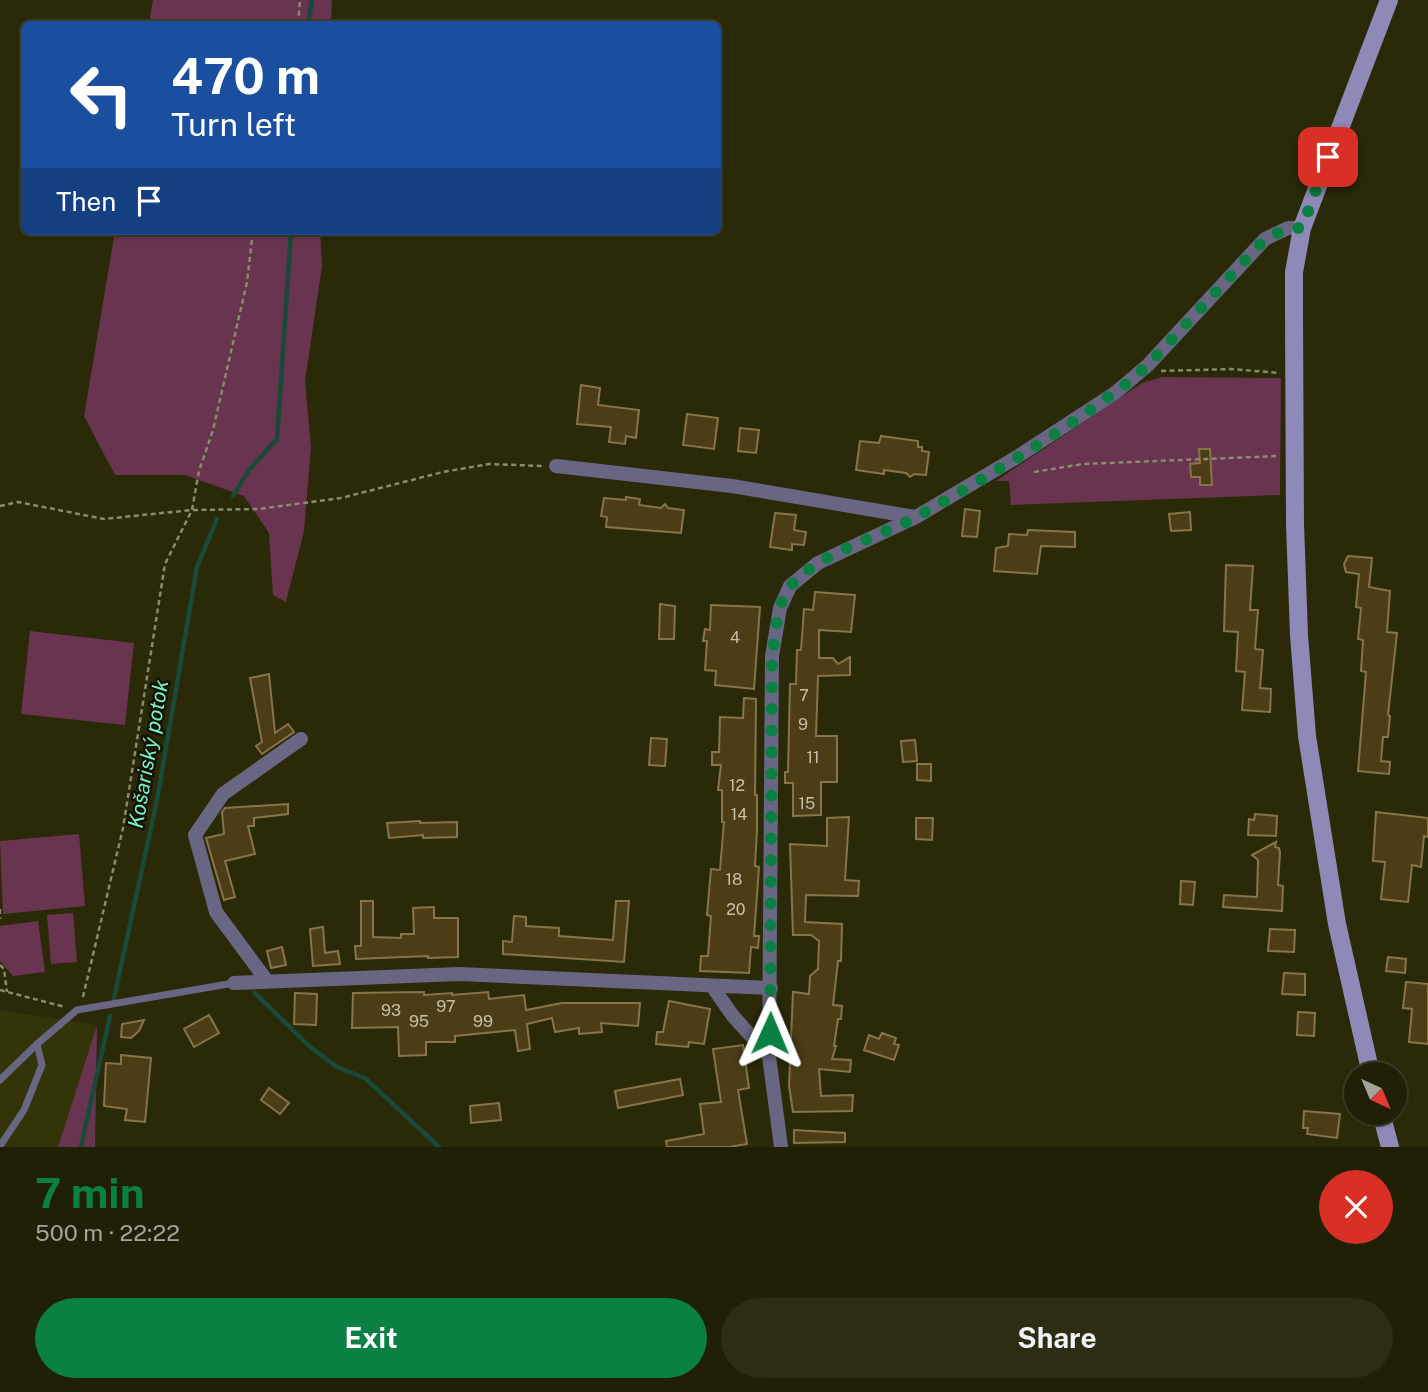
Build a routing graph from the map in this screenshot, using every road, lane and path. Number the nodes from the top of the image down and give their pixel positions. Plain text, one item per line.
1 (300, 0) edge
2 (1389, 0) edge
3 (298, 21) edge
4 (1302, 228) junction
5 (253, 235) edge
6 (1148, 365) junction
7 (1286, 375) dead end
8 (1287, 456) dead end
9 (556, 466) joint
10 (1034, 472) dead end
11 (0, 506) edge
12 (192, 510) junction
13 (916, 517) junction
14 (301, 739) dead end
15 (0, 909) edge
16 (0, 919) edge
17 (0, 965) edge
18 (267, 981) junction
19 (234, 982) joint
20 (712, 986) junction
21 (771, 988) junction
22 (0, 990) edge
23 (7, 992) junction
24 (77, 1010) junction
25 (37, 1044) junction
26 (769, 1056) junction
27 (1368, 1062) edge
28 (0, 1080) edge
29 (1384, 1125) edge
30 (0, 1146) edge
31 (780, 1147) edge
32 (1390, 1147) edge

1 - 3 path
2 - 4 main road
4 - 6 street
4 - 27 main road
5 - 12 path
6 - 7 path
6 - 13 street
8 - 10 path
9 - 12 path
9 - 13 street
11 - 12 path
12 - 24 path
13 - 21 street
14 - 18 street
15 - 16 path
17 - 23 path
18 - 19 street
18 - 20 street
19 - 24 lane
20 - 21 street
20 - 26 street
21 - 26 street
22 - 23 path
23 - 24 path
24 - 25 lane
25 - 28 lane
25 - 30 lane
26 - 31 street
29 - 32 main road

